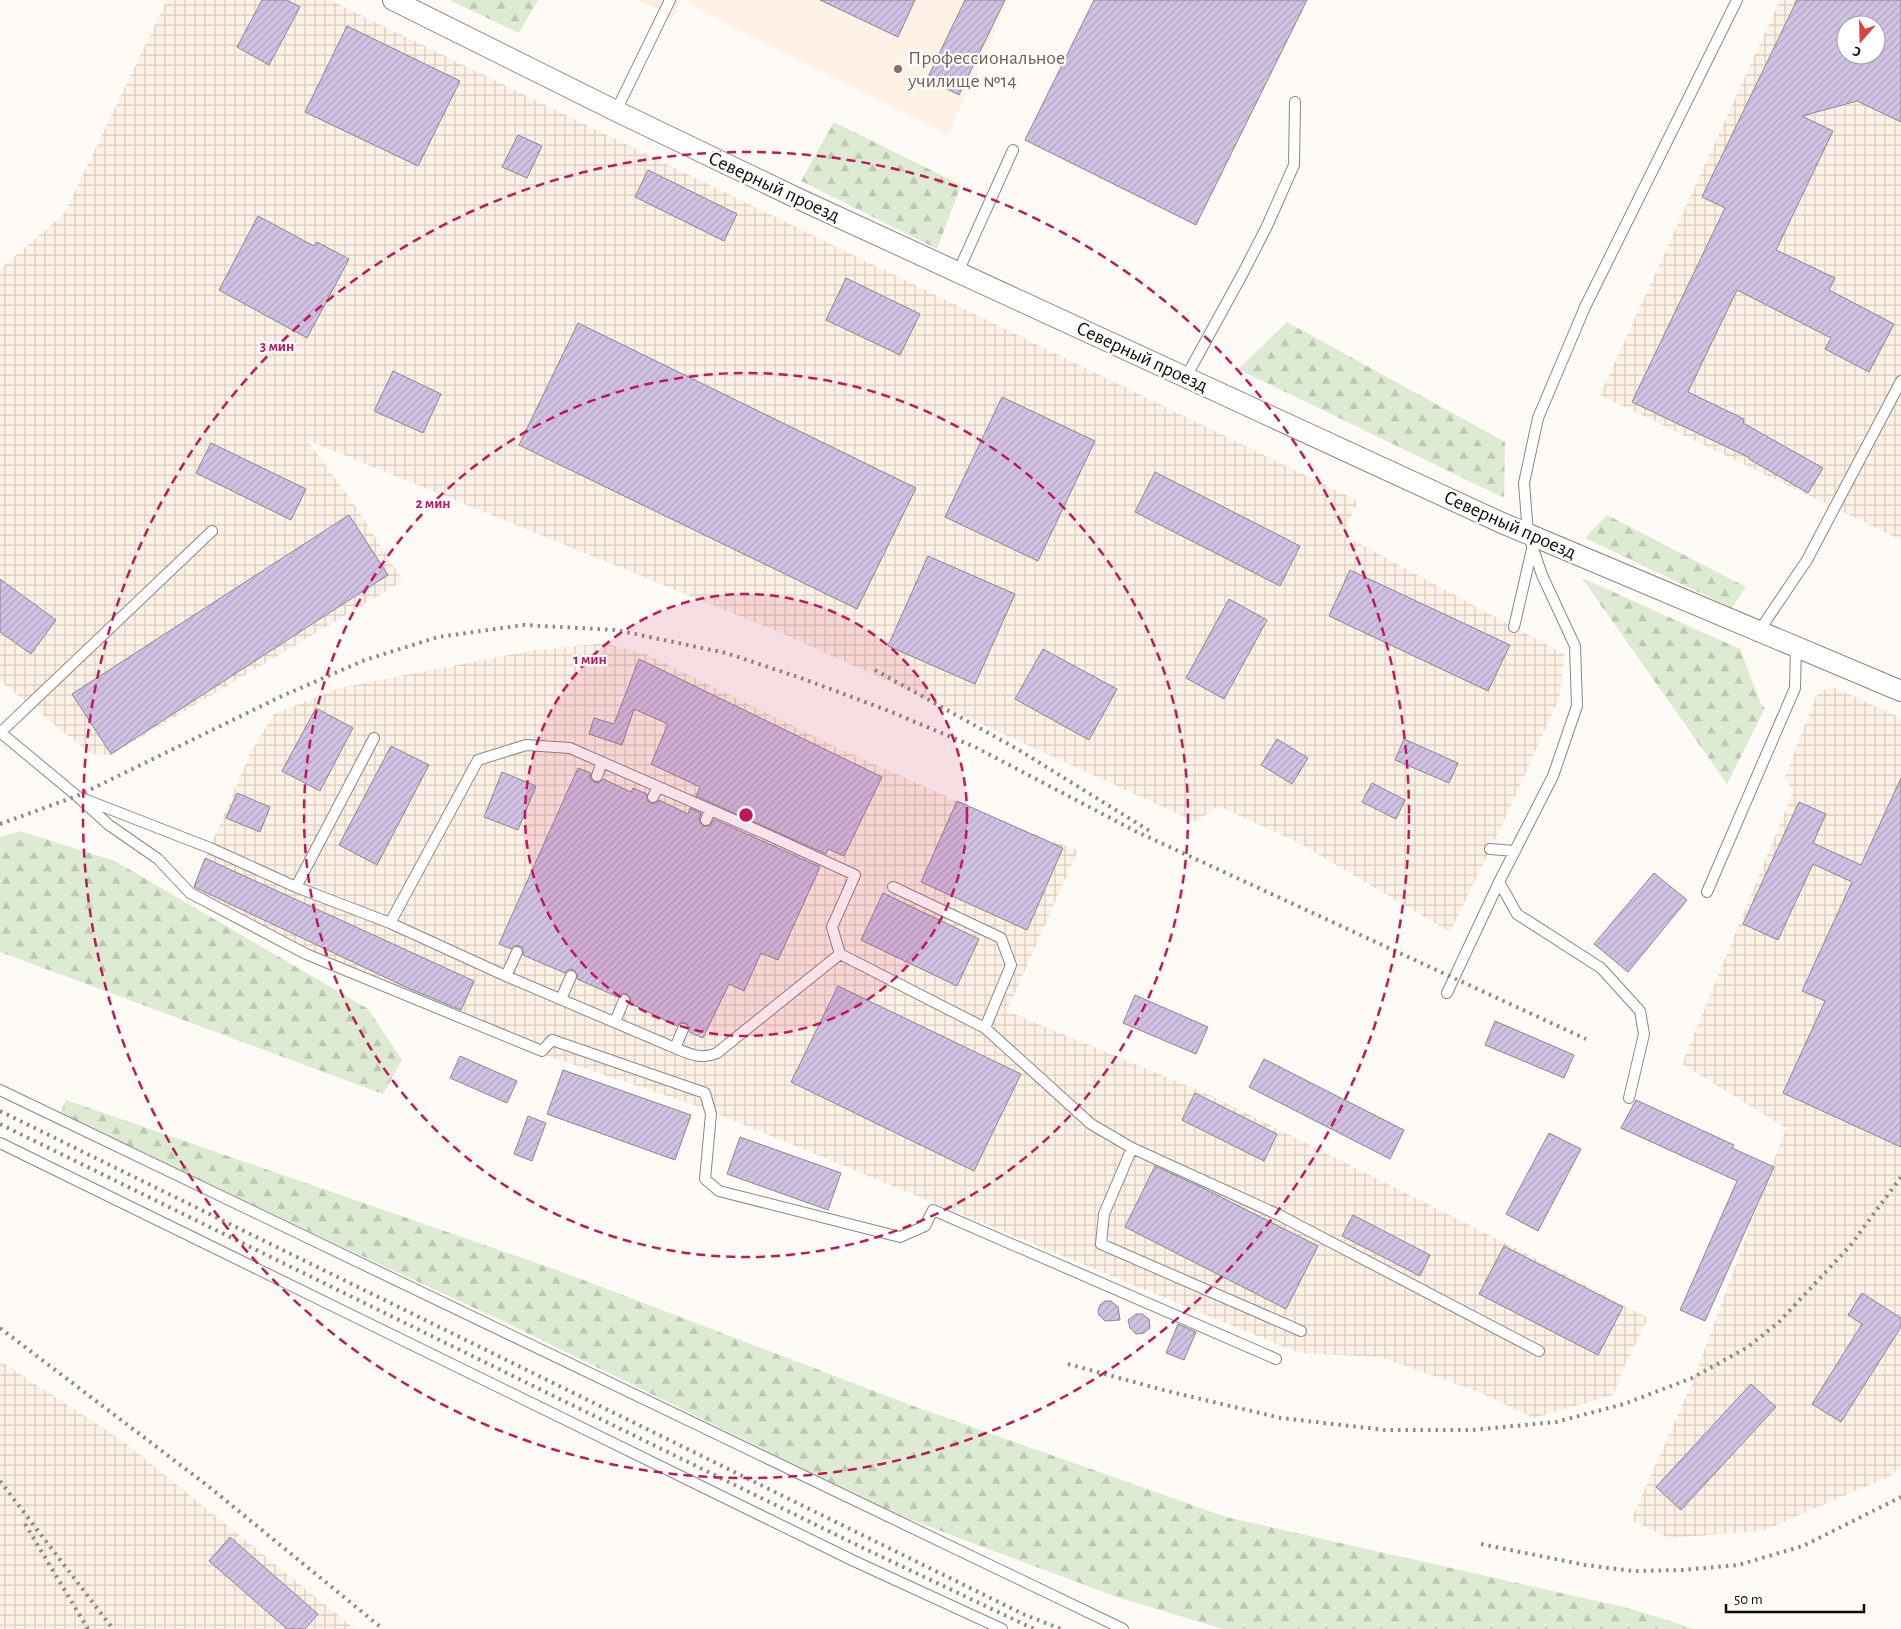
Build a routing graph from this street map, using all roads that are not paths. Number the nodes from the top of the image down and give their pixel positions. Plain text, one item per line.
1 (393, 0) edge
2 (670, 0) edge
3 (1737, 0) edge
4 (1295, 102) dead end
5 (616, 111) junction
6 (1013, 150) dead end
7 (958, 272) junction
8 (1186, 378) junction
9 (1901, 381) edge
10 (212, 531) dead end
11 (1530, 541) junction
12 (1514, 627) dead end
13 (1759, 631) junction
14 (1796, 647) junction
15 (1901, 691) edge
16 (0, 733) edge
17 (374, 738) dead end
18 (602, 762) junction
19 (597, 776) dead end
20 (658, 786) junction
21 (77, 796) junction
22 (653, 797) dead end
23 (710, 810) junction
24 (706, 820) dead end
25 (1490, 849) dead end
26 (1515, 851) junction
27 (1499, 882) junction
28 (296, 887) junction
29 (893, 887) dead end
30 (1708, 892) dead end
31 (390, 923) junction
32 (517, 952) dead end
33 (840, 954) junction
34 (506, 976) junction
35 (571, 976) dead end
36 (1447, 993) dead end
37 (561, 999) junction
38 (624, 1000) dead end
39 (615, 1022) junction
40 (985, 1028) junction
41 (683, 1029) dead end
42 (675, 1048) junction
43 (0, 1090) edge
44 (1629, 1098) dead end
45 (0, 1143) edge
46 (1132, 1148) junction
47 (1301, 1331) dead end
48 (1539, 1351) dead end
49 (1276, 1359) dead end
50 (1002, 1629) edge
51 (1123, 1629) edge

1 - 5 street, Северный проезд
2 - 5 lane
3 - 11 lane
4 - 8 lane
5 - 7 street, Северный проезд
6 - 7 lane
7 - 8 street, Северный проезд
8 - 11 street, Северный проезд
9 - 13 lane
10 - 16 lane
11 - 12 lane
11 - 13 street, Северный проезд
11 - 26 lane
13 - 14 street, Северный проезд
14 - 15 street, Северный проезд
14 - 30 lane
16 - 21 lane
17 - 28 lane
18 - 19 lane
18 - 20 lane
18 - 31 lane
20 - 22 lane
20 - 23 lane
21 - 28 lane
21 - 49 lane
23 - 24 lane
23 - 33 lane
25 - 26 lane
26 - 27 lane
27 - 36 lane
27 - 44 lane
28 - 31 lane
29 - 40 lane
31 - 34 lane
32 - 34 lane
33 - 40 lane
33 - 42 lane
34 - 37 lane
35 - 37 lane
37 - 39 lane
38 - 39 lane
39 - 42 lane
40 - 46 lane
41 - 42 lane
43 - 51 lane
45 - 50 lane
46 - 47 lane
46 - 48 lane

